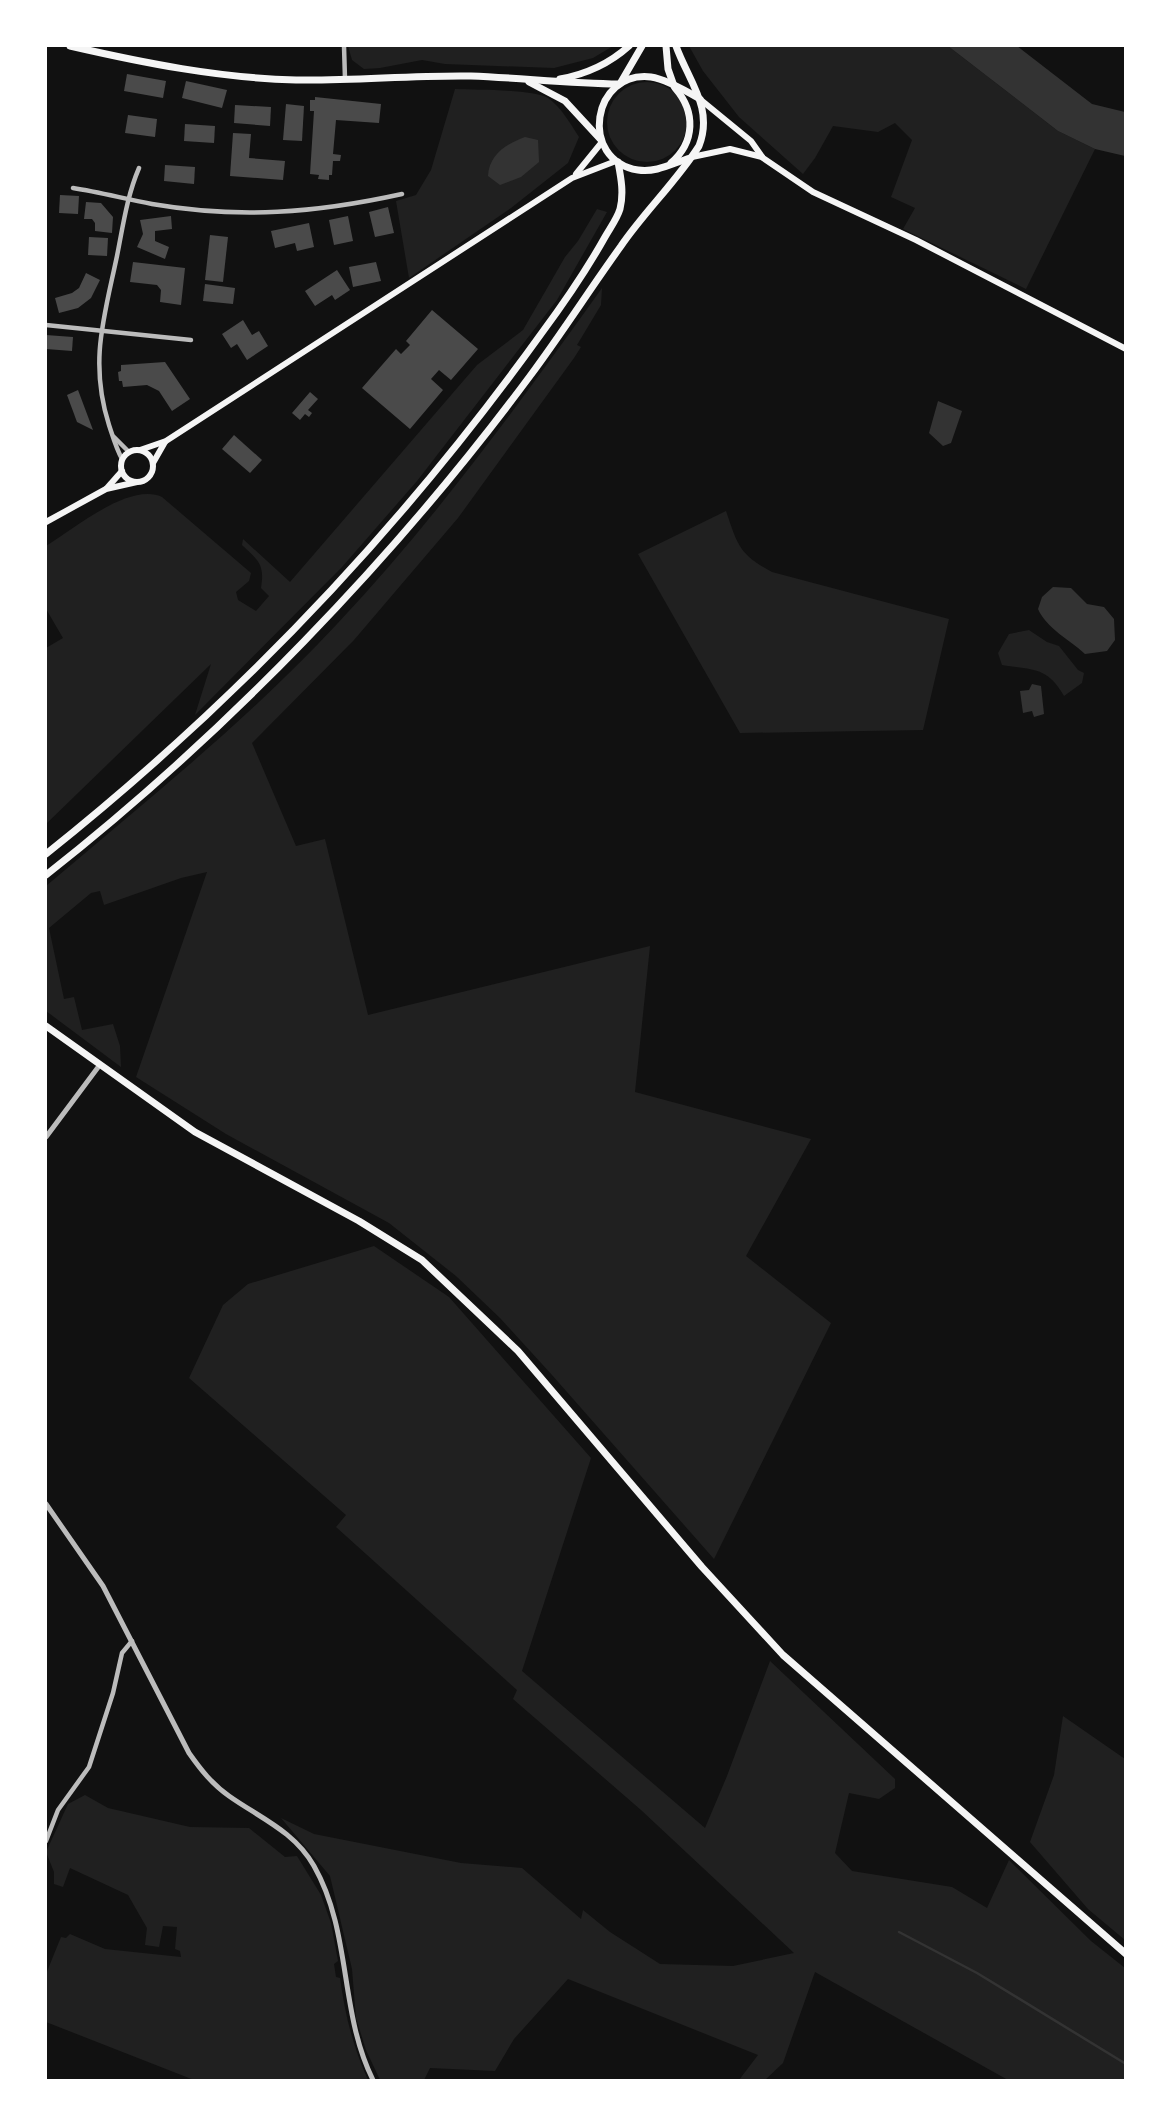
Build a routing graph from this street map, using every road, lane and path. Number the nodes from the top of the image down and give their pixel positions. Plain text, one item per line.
1 (70, 46) edge
2 (344, 46) edge
3 (629, 46) edge
4 (642, 46) edge
5 (666, 46) edge
6 (676, 46) edge
7 (345, 80) junction
8 (525, 80) junction
9 (548, 80) junction
10 (620, 83) junction
11 (674, 87) junction
12 (701, 100) junction
13 (601, 141) junction
14 (692, 157) junction
15 (763, 158) junction
16 (617, 162) junction
17 (666, 166) junction
18 (139, 168) dead end
19 (572, 178) junction
20 (73, 188) dead end
21 (402, 194) dead end
22 (128, 199) junction
23 (46, 325) edge
24 (100, 331) junction
25 (191, 340) dead end
26 (1125, 349) edge
27 (113, 436) junction
28 (166, 441) junction
29 (140, 450) junction
30 (129, 452) junction
31 (122, 459) junction
32 (153, 463) junction
33 (122, 471) junction
34 (137, 482) junction
35 (106, 489) junction
36 (46, 522) edge
37 (46, 854) edge
38 (46, 875) edge
39 (46, 1026) edge
40 (99, 1066) junction
41 (46, 1137) edge
42 (46, 1504) edge
43 (132, 1641) junction
44 (46, 1840) edge
45 (1125, 1954) edge
46 (373, 2081) edge

1 - 7 main road
2 - 7 street
3 - 9 main road
4 - 10 main road
5 - 11 main road
6 - 12 main road
7 - 8 main road
8 - 9 main road
8 - 13 main road
9 - 10 main road
10 - 11 main road
10 - 13 main road
11 - 12 main road
11 - 17 main road
12 - 14 main road
12 - 15 main road
13 - 16 main road
13 - 19 main road
14 - 15 main road
14 - 17 main road
14 - 38 main road
15 - 26 main road
16 - 17 main road
16 - 19 main road
16 - 37 main road
18 - 22 street
19 - 28 main road
20 - 22 street
21 - 22 street
22 - 24 street
23 - 24 street
24 - 25 street
24 - 27 street
27 - 30 street
27 - 31 street
28 - 29 main road
28 - 32 main road
29 - 30 main road
29 - 32 main road
30 - 31 main road
31 - 33 main road
32 - 34 main road
33 - 34 main road
33 - 35 main road
34 - 35 main road
35 - 36 main road
39 - 40 main road
40 - 41 street
40 - 45 main road
42 - 43 street
43 - 44 street
43 - 46 street

